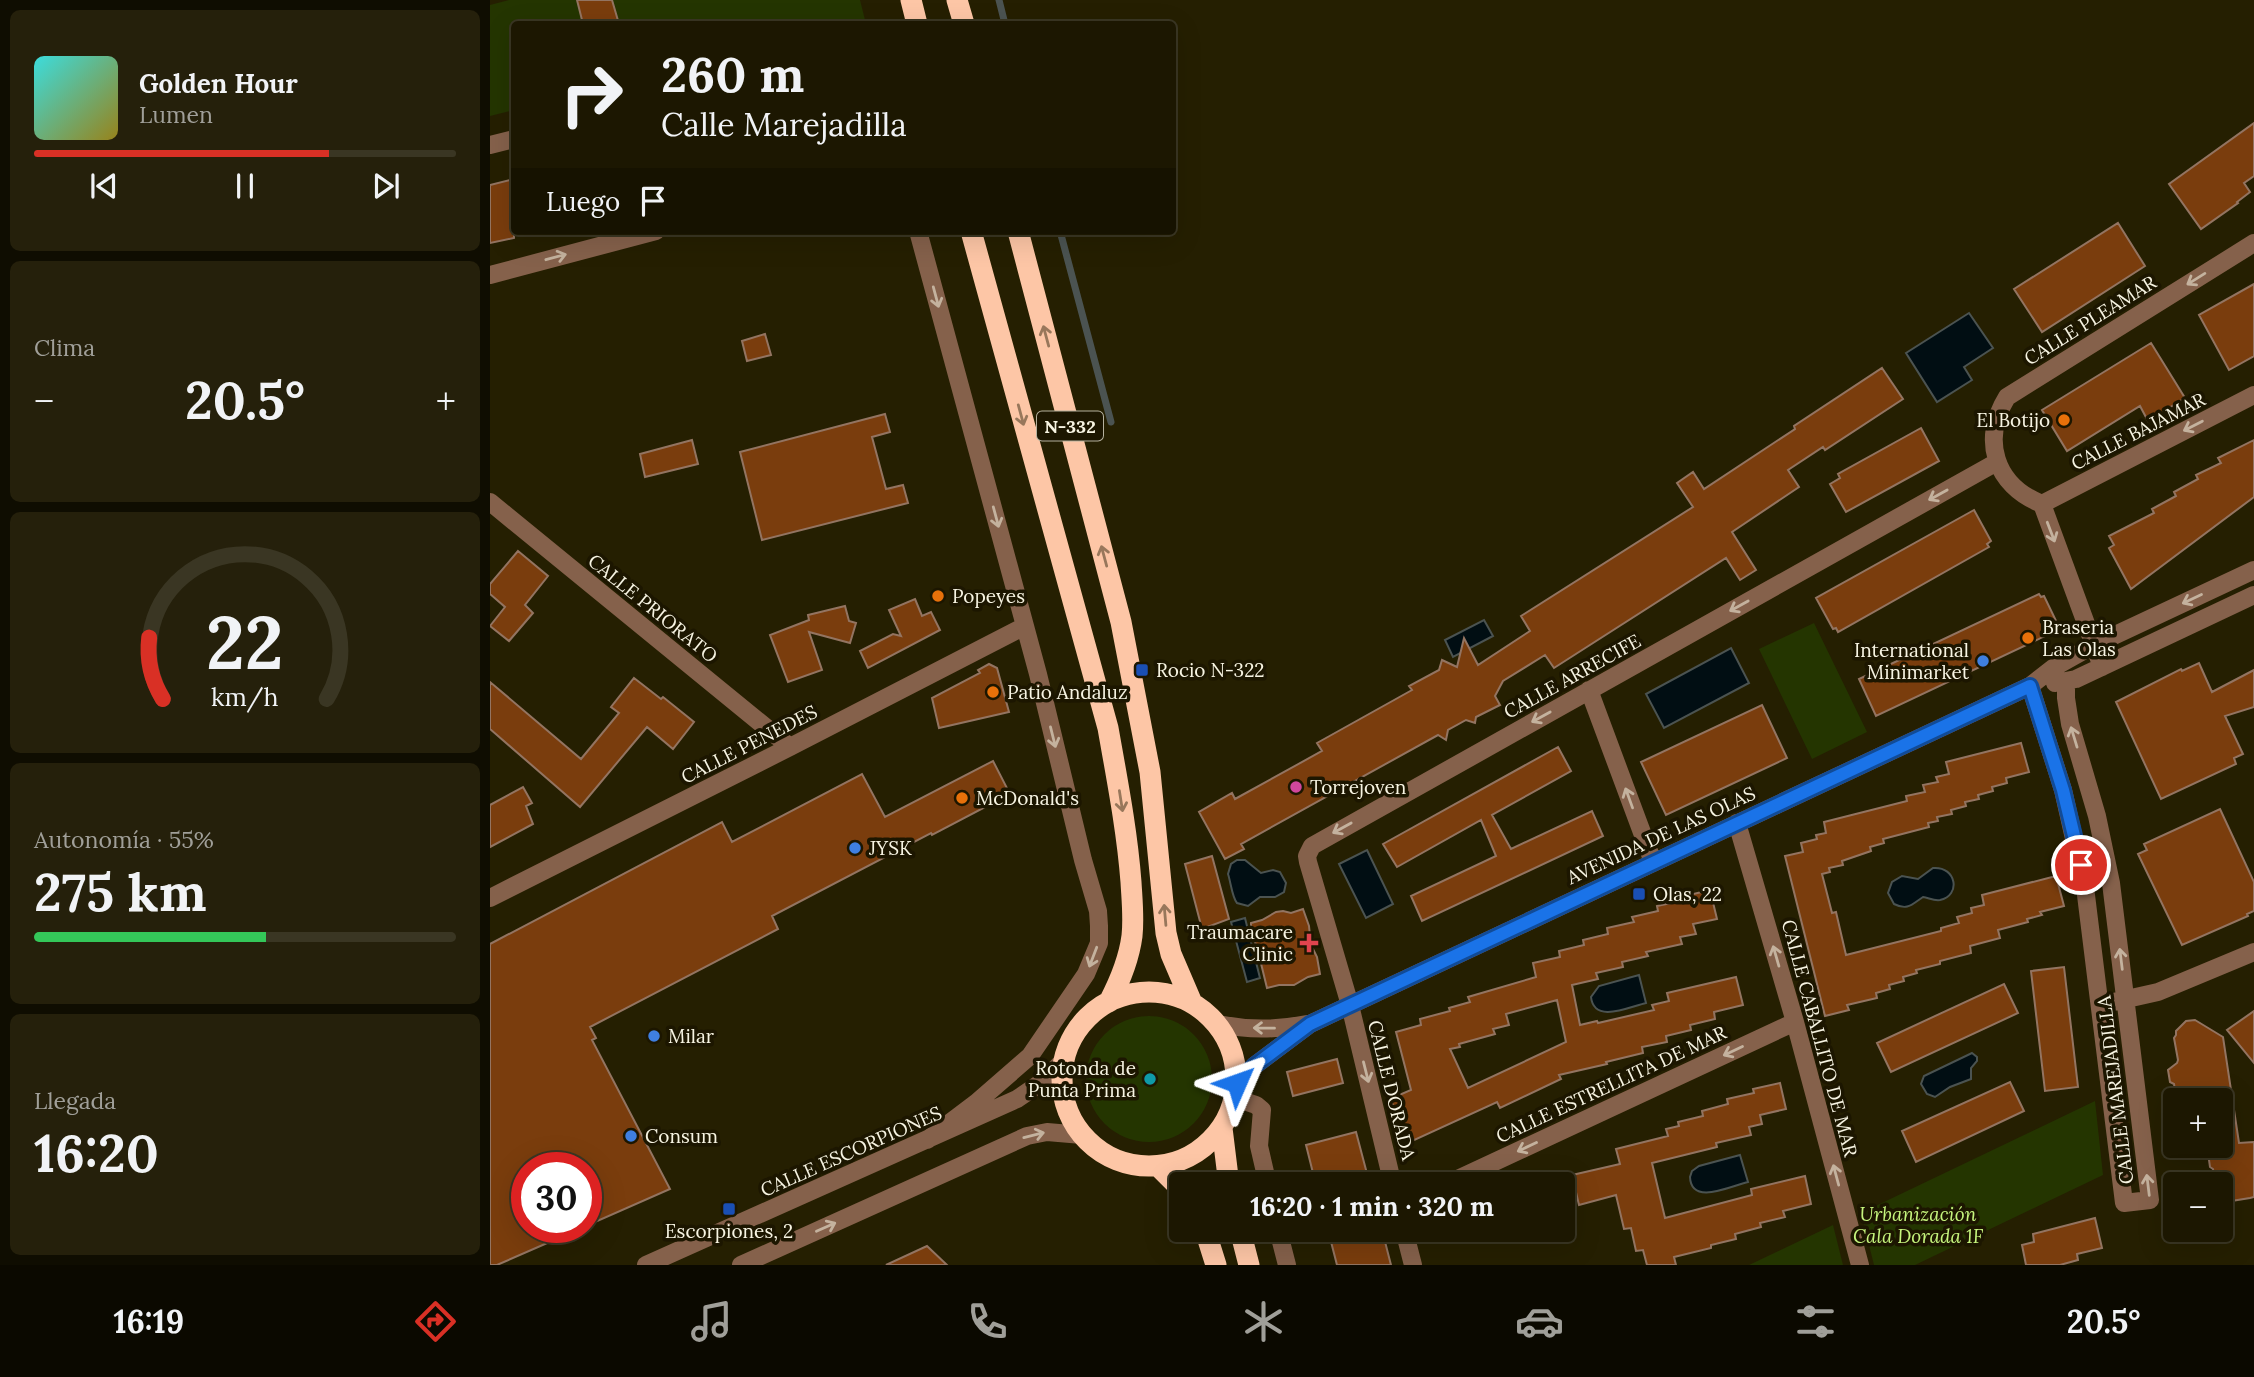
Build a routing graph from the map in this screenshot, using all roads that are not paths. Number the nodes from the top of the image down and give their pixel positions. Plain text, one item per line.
1 (910, 0) edge
2 (957, 0) edge
3 (912, 21) edge
4 (916, 21) edge
5 (963, 21) edge
6 (511, 140) edge
7 (490, 145) edge
8 (641, 235) edge
9 (919, 235) edge
10 (972, 235) edge
11 (1019, 235) edge
12 (2254, 243) edge
13 (490, 275) edge
14 (2254, 395) edge
15 (1997, 462) junction
16 (490, 502) edge
17 (2042, 504) junction
18 (2254, 570) edge
19 (2254, 595) edge
20 (1025, 626) junction
21 (2094, 645) junction
22 (2102, 667) junction
23 (2066, 682) junction
24 (2030, 686) junction
25 (1589, 690) junction
26 (790, 747) junction
27 (1737, 823) junction
28 (1653, 862) junction
29 (490, 898) edge
30 (2254, 952) edge
31 (2126, 1000) junction
32 (1109, 1002) junction
33 (1192, 1003) junction
34 (1350, 1005) junction
35 (2100, 1005) junction
36 (1795, 1022) junction
37 (1217, 1024) junction
38 (1310, 1024) junction
39 (1064, 1060) junction
40 (1236, 1090) junction
41 (1222, 1128) junction
42 (1082, 1136) junction
43 (927, 1140) junction
44 (1159, 1167) junction
45 (1227, 1172) edge
46 (1265, 1172) edge
47 (1390, 1172) edge
48 (1474, 1172) edge
49 (1169, 1177) edge
50 (1209, 1242) edge
51 (1243, 1242) edge
52 (1282, 1242) edge
53 (1407, 1242) edge
54 (646, 1265) edge
55 (741, 1265) edge
56 (1216, 1265) edge
57 (1249, 1265) edge
58 (1287, 1265) edge
59 (1413, 1265) edge
60 (1860, 1265) edge

1 - 3 highway
1 - 4 highway
2 - 5 highway
6 - 7 street
13 -> 8 street
9 -> 20 street
10 -> 32 highway, N-332
33 -> 11 highway, N-332
12 -> 15 street, CALLE PLEAMAR
14 -> 17 street, CALLE BAJAMAR
15 - 17 street
15 -> 25 street, CALLE ARRECIFE
16 - 26 street, CALLE PRIORATO
17 -> 21 street
18 -> 21 street, AVENIDA DE LAS OLAS
19 - 22 street, AVENIDA DE LAS OLAS
20 - 26 street, CALLE PENEDES
20 -> 43 street
21 - 22 street
21 - 24 street, AVENIDA DE LAS OLAS
22 - 23 street, AVENIDA DE LAS OLAS
23 - 24 street, AVENIDA DE LAS OLAS
31 -> 23 street, CALLE MAREJADILLA
24 - 27 street, AVENIDA DE LAS OLAS
24 - 35 street, CALLE MAREJADILLA
28 -> 25 street
25 -> 34 street, CALLE ARRECIFE
26 - 29 street, CALLE PENEDES
27 - 28 street, AVENIDA DE LAS OLAS
36 -> 27 street, CALLE CABALLITO DE MAR
28 - 34 street, AVENIDA DE LAS OLAS
30 - 31 street
31 - 35 street
35 -> 31 street, CALLE MAREJADILLA
32 - 33 highway, N-332
32 - 39 highway, N-332
33 - 37 highway, N-332
34 - 38 street, AVENIDA DE LAS OLAS
34 -> 47 street, CALLE DORADA
36 -> 48 street, CALLE ESTRELLITA DE MAR
60 -> 36 street, CALLE CABALLITO DE MAR
38 -> 37 street, AVENIDA DE LAS OLAS
37 - 40 highway, N-332
38 - 40 street, AVENIDA DE LAS OLAS
39 - 42 highway, N-332
39 - 43 street, CALLE ESCORPIONES
40 - 41 highway, N-332
40 - 46 street
41 - 44 highway, N-332
41 - 45 highway
42 - 44 highway, N-332
55 -> 42 street
43 - 54 street, CALLE ESCORPIONES
44 - 49 highway
50 - 56 highway
51 - 57 highway
52 - 58 street
53 - 59 street

